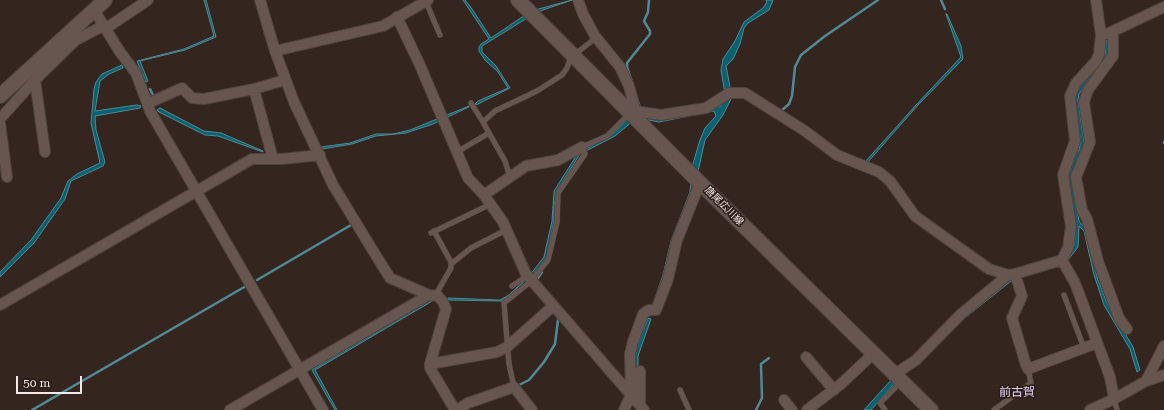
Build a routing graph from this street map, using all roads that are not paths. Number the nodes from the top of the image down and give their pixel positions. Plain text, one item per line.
1 (105, 0) edge
2 (148, 0) edge
3 (260, 0) edge
4 (518, 0) edge
5 (578, 0) edge
6 (1096, 0) edge
7 (427, 1) edge
8 (1164, 7) edge
9 (94, 10) junction
10 (397, 17) junction
11 (104, 27) junction
12 (1113, 32) junction
13 (440, 35) dead end
14 (1101, 35) junction
15 (597, 37) junction
16 (275, 51) junction
17 (572, 55) junction
18 (1096, 61) junction
19 (1104, 68) junction
20 (36, 80) junction
21 (285, 80) junction
22 (254, 89) junction
23 (0, 96) edge
24 (149, 103) junction
25 (471, 103) dead end
26 (634, 115) junction
27 (0, 119) edge
28 (483, 122) junction
29 (0, 123) edge
30 (489, 133) junction
31 (582, 148) junction
32 (45, 152) dead end
33 (457, 152) junction
34 (320, 155) junction
35 (273, 159) junction
36 (7, 177) dead end
37 (510, 177) junction
38 (696, 179) junction
39 (1076, 180) junction
40 (1064, 182) junction
41 (196, 191) junction
42 (484, 195) junction
43 (491, 204) junction
44 (506, 230) junction
45 (1062, 260) junction
46 (451, 264) junction
47 (1012, 275) junction
48 (529, 279) junction
49 (512, 286) dead end
50 (432, 295) junction
51 (1064, 295) dead end
52 (0, 305) edge
53 (552, 307) junction
54 (1127, 330) dead end
55 (1097, 344) junction
56 (1164, 346) edge
57 (507, 347) junction
58 (1084, 348) junction
59 (874, 353) junction
60 (806, 357) dead end
61 (430, 364) junction
62 (1028, 369) junction
63 (300, 370) junction
64 (640, 371) dead end
65 (1164, 375) edge
66 (898, 378) junction
67 (1146, 382) junction
68 (514, 387) junction
69 (680, 390) dead end
70 (834, 390) junction
71 (631, 395) junction
72 (1114, 399) junction
73 (784, 400) dead end
74 (640, 408) edge
75 (230, 410) edge
76 (323, 410) edge
77 (456, 410) edge
78 (532, 410) edge
79 (624, 410) edge
80 (689, 410) edge
81 (792, 410) edge
82 (807, 410) edge
83 (885, 410) edge
84 (931, 410) edge
85 (994, 410) edge
86 (1090, 410) edge
87 (1117, 410) edge

1 - 9 main road
2 - 11 street
3 - 16 street
4 - 17 main road, 唐尾広川線
5 - 15 street
6 - 14 street
7 - 10 street
7 - 13 lane
8 - 12 street
9 - 11 street
9 - 23 main road
10 - 16 street
10 - 33 street
11 - 20 street
11 - 24 street
12 - 14 street
12 - 19 street
14 - 18 street
15 - 17 lane
15 - 26 street
16 - 21 street
17 - 26 main road, 唐尾広川線
17 - 28 lane
18 - 19 lane
18 - 40 street
19 - 39 street
20 - 27 street
20 - 32 street
21 - 22 street
21 - 34 street
22 - 24 street
22 - 35 street
24 - 41 street
25 - 28 lane
26 - 31 lane
26 - 38 main road, 唐尾広川線
26 - 47 street
28 - 30 lane
29 - 36 street
30 - 33 lane
30 - 37 lane
31 - 37 street
31 - 48 lane
33 - 42 street
34 - 35 street
34 - 50 street
35 - 41 street
37 - 42 street
38 - 59 main road, 唐尾広川線
38 - 71 street
39 - 40 lane
39 - 54 street
40 - 45 street
41 - 52 street
41 - 63 street
42 - 43 street
43 - 44 street
43 - 46 lane
44 - 46 lane
44 - 48 street
45 - 47 street
45 - 55 street
46 - 50 lane
47 - 62 street
47 - 66 street
48 - 49 lane
48 - 53 street
48 - 57 lane
50 - 61 street
50 - 63 street
51 - 58 lane
53 - 57 street
53 - 71 street
55 - 58 street
55 - 72 street
56 - 67 street
57 - 61 street
57 - 68 lane
58 - 62 street
59 - 66 main road, 唐尾広川線
59 - 70 street
60 - 70 street
61 - 77 street
62 - 85 lane
63 - 75 street
63 - 76 street
64 - 74 street
65 - 67 street
66 - 83 lane
66 - 84 main road, 唐尾広川線
67 - 72 street
68 - 77 street
68 - 78 street
69 - 80 lane
70 - 82 street
71 - 74 street
71 - 79 street
72 - 86 street
72 - 87 lane
73 - 81 street

